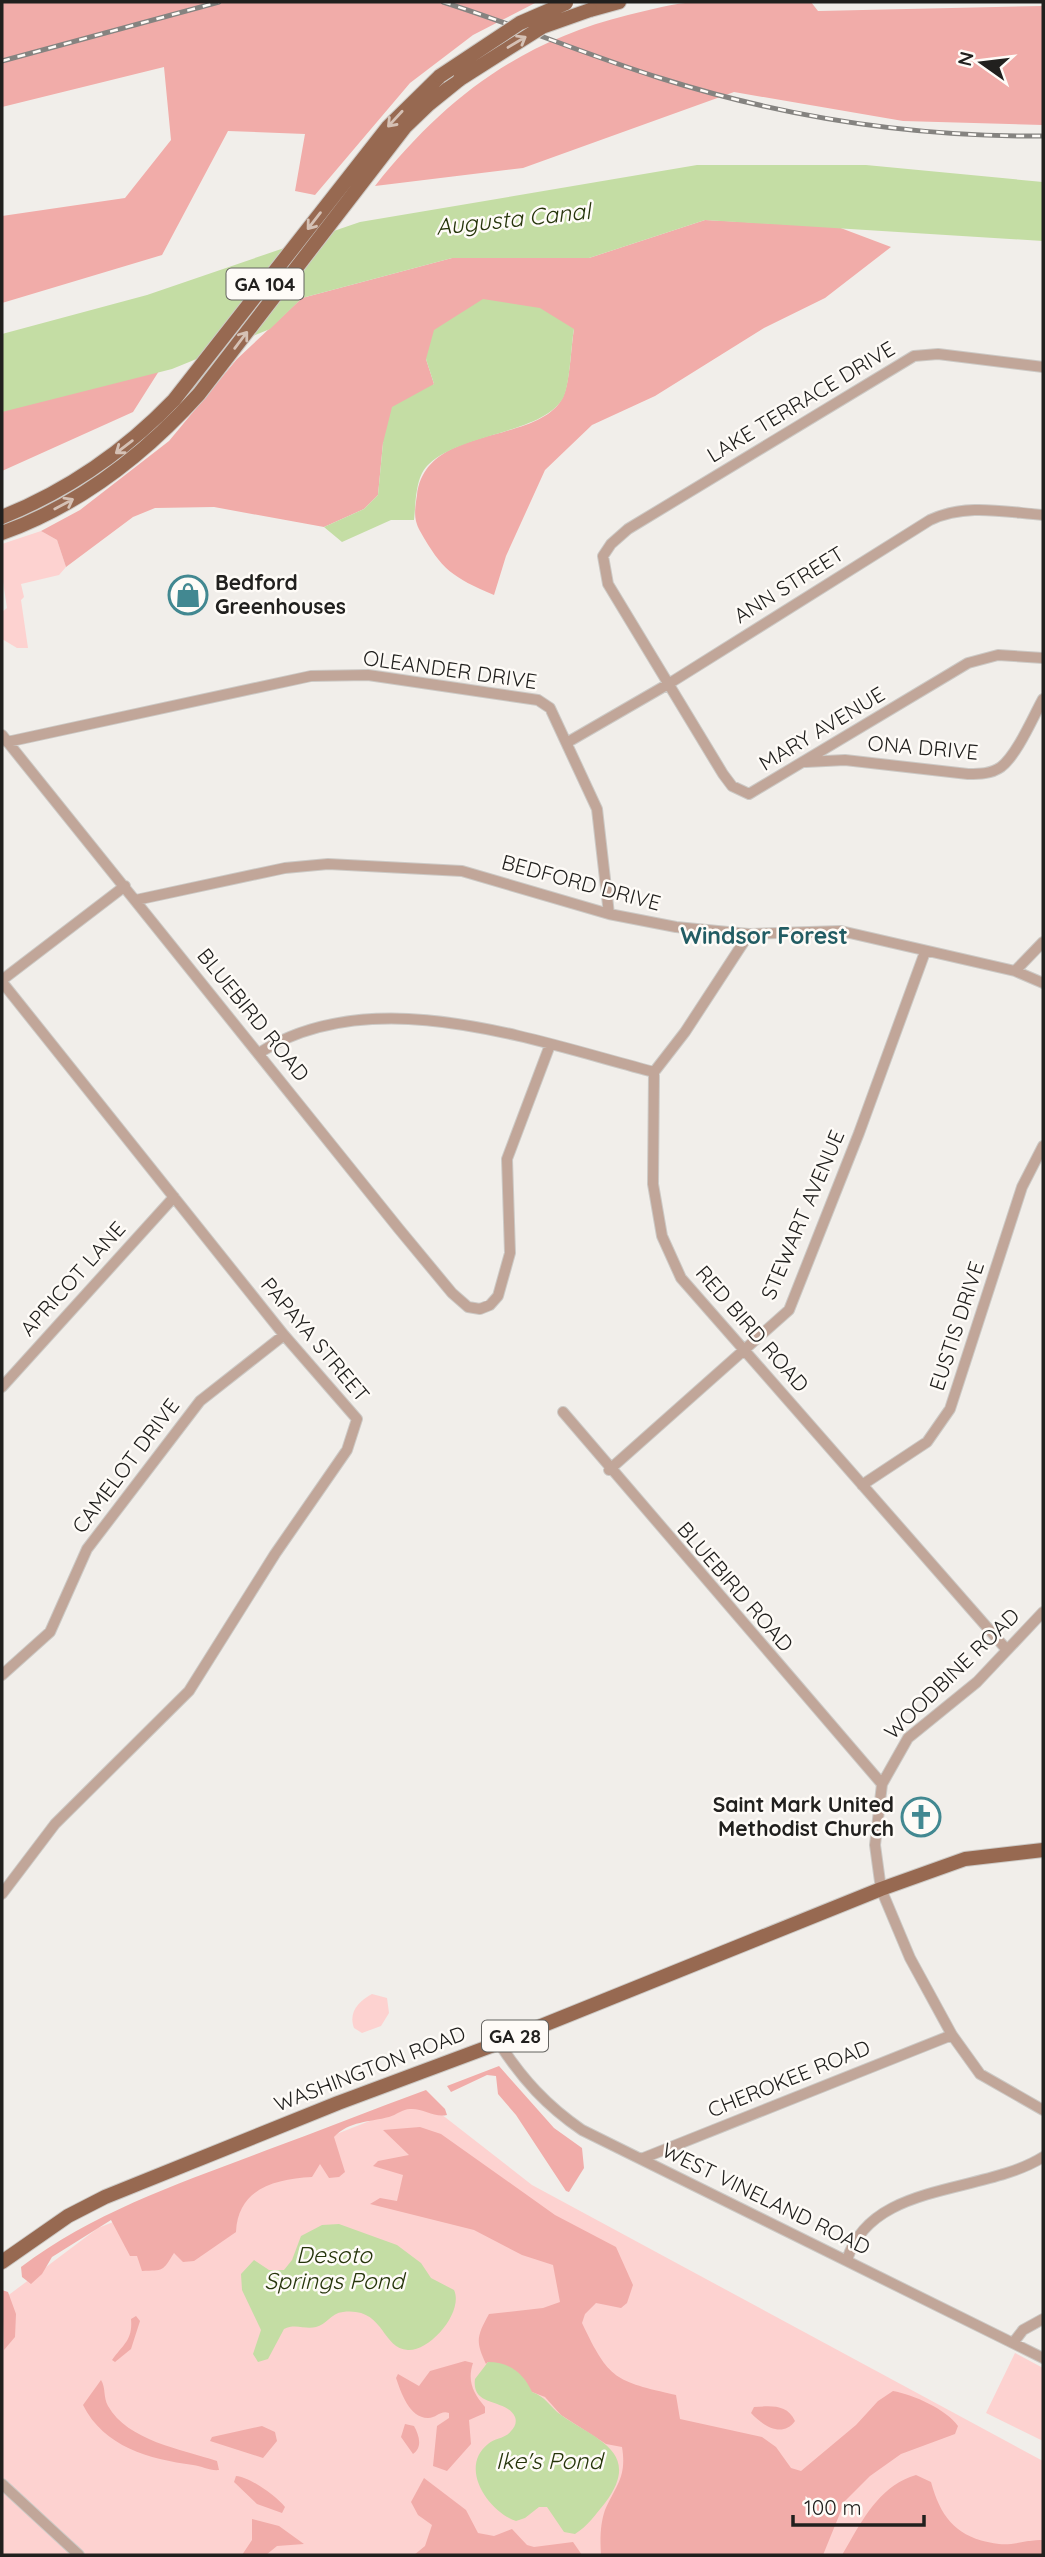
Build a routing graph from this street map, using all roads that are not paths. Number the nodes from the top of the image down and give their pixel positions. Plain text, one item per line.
1 (568, 2) edge
2 (619, 2) edge
3 (1043, 367) edge
4 (1043, 515) edge
5 (2, 517) edge
6 (2, 533) edge
7 (1043, 658) edge
8 (670, 683) junction
9 (1043, 699) edge
10 (5, 739) edge
11 (568, 742) junction
12 (803, 762) junction
13 (125, 886) junction
14 (136, 900) junction
15 (609, 914) junction
16 (748, 934) junction
17 (1043, 942) edge
18 (925, 952) junction
19 (1015, 971) junction
20 (2, 981) edge
21 (1043, 983) edge
22 (550, 1045) junction
23 (259, 1053) junction
24 (654, 1072) junction
25 (1043, 1146) edge
26 (174, 1197) junction
27 (284, 1335) junction
28 (742, 1349) junction
29 (2, 1387) edge
30 (563, 1412) dead end
31 (609, 1470) junction
32 (862, 1485) junction
33 (1043, 1612) edge
34 (1007, 1650) junction
35 (3, 1672) edge
36 (882, 1784) junction
37 (1043, 1850) edge
38 (881, 1889) junction
39 (2, 1894) edge
40 (952, 2035) junction
41 (499, 2043) junction
42 (1043, 2110) edge
43 (1043, 2157) edge
44 (641, 2159) junction
45 (847, 2260) junction
46 (2, 2262) edge
47 (1043, 2319) edge
48 (1013, 2343) junction
49 (1043, 2358) edge
50 (2, 2484) edge
51 (79, 2555) edge

1 -> 5 main road, GA 104, bridge
6 -> 2 main road, GA 104, bridge
3 - 8 street, LAKE TERRACE DRIVE
4 - 8 street, ANN STREET
7 - 12 street, MARY AVENUE
8 - 11 street, ANN STREET
8 - 12 street, MARY AVENUE
9 - 12 street, ONA DRIVE
10 - 11 street, OLEANDER DRIVE
10 - 13 street, BLUEBIRD ROAD
11 - 15 street, OLEANDER DRIVE
13 - 14 street, BLUEBIRD ROAD
13 - 20 street
14 - 15 street, BEDFORD DRIVE
14 - 23 street, BLUEBIRD ROAD
15 - 16 street, BEDFORD DRIVE
16 - 18 street, BEDFORD DRIVE
16 - 24 street
17 - 19 street
18 - 19 street, BEDFORD DRIVE
18 - 28 street, STEWART AVENUE
19 - 21 street
20 - 26 street, PAPAYA STREET
22 - 23 street
22 - 23 street, BLUEBIRD ROAD
22 - 24 street
24 - 28 street, RED BIRD ROAD
25 - 32 street, EUSTIS DRIVE
26 - 27 street, PAPAYA STREET
26 - 29 street, APRICOT LANE
27 - 35 street, CAMELOT DRIVE
27 - 39 street, PAPAYA STREET
28 - 31 street, STEWART AVENUE
28 - 32 street, RED BIRD ROAD
30 - 31 street, BLUEBIRD ROAD
31 - 36 street, BLUEBIRD ROAD
32 - 34 street, RED BIRD ROAD
33 - 34 street, WOODBINE ROAD
34 - 36 street, WOODBINE ROAD
36 - 38 street, WOODBINE ROAD
37 - 38 main road, WASHINGTON ROAD / GA 28
38 - 40 street, WOODBINE ROAD
38 - 41 main road, WASHINGTON ROAD / GA 28
40 - 42 street, WOODBINE ROAD
40 - 44 street, CHEROKEE ROAD
41 - 44 street, WEST VINELAND ROAD
41 - 46 main road, WASHINGTON ROAD / GA 28
43 - 45 street
44 - 45 street, WEST VINELAND ROAD
45 - 48 street, WEST VINELAND ROAD
47 - 48 street
48 - 49 street, WEST VINELAND ROAD
50 - 51 street

